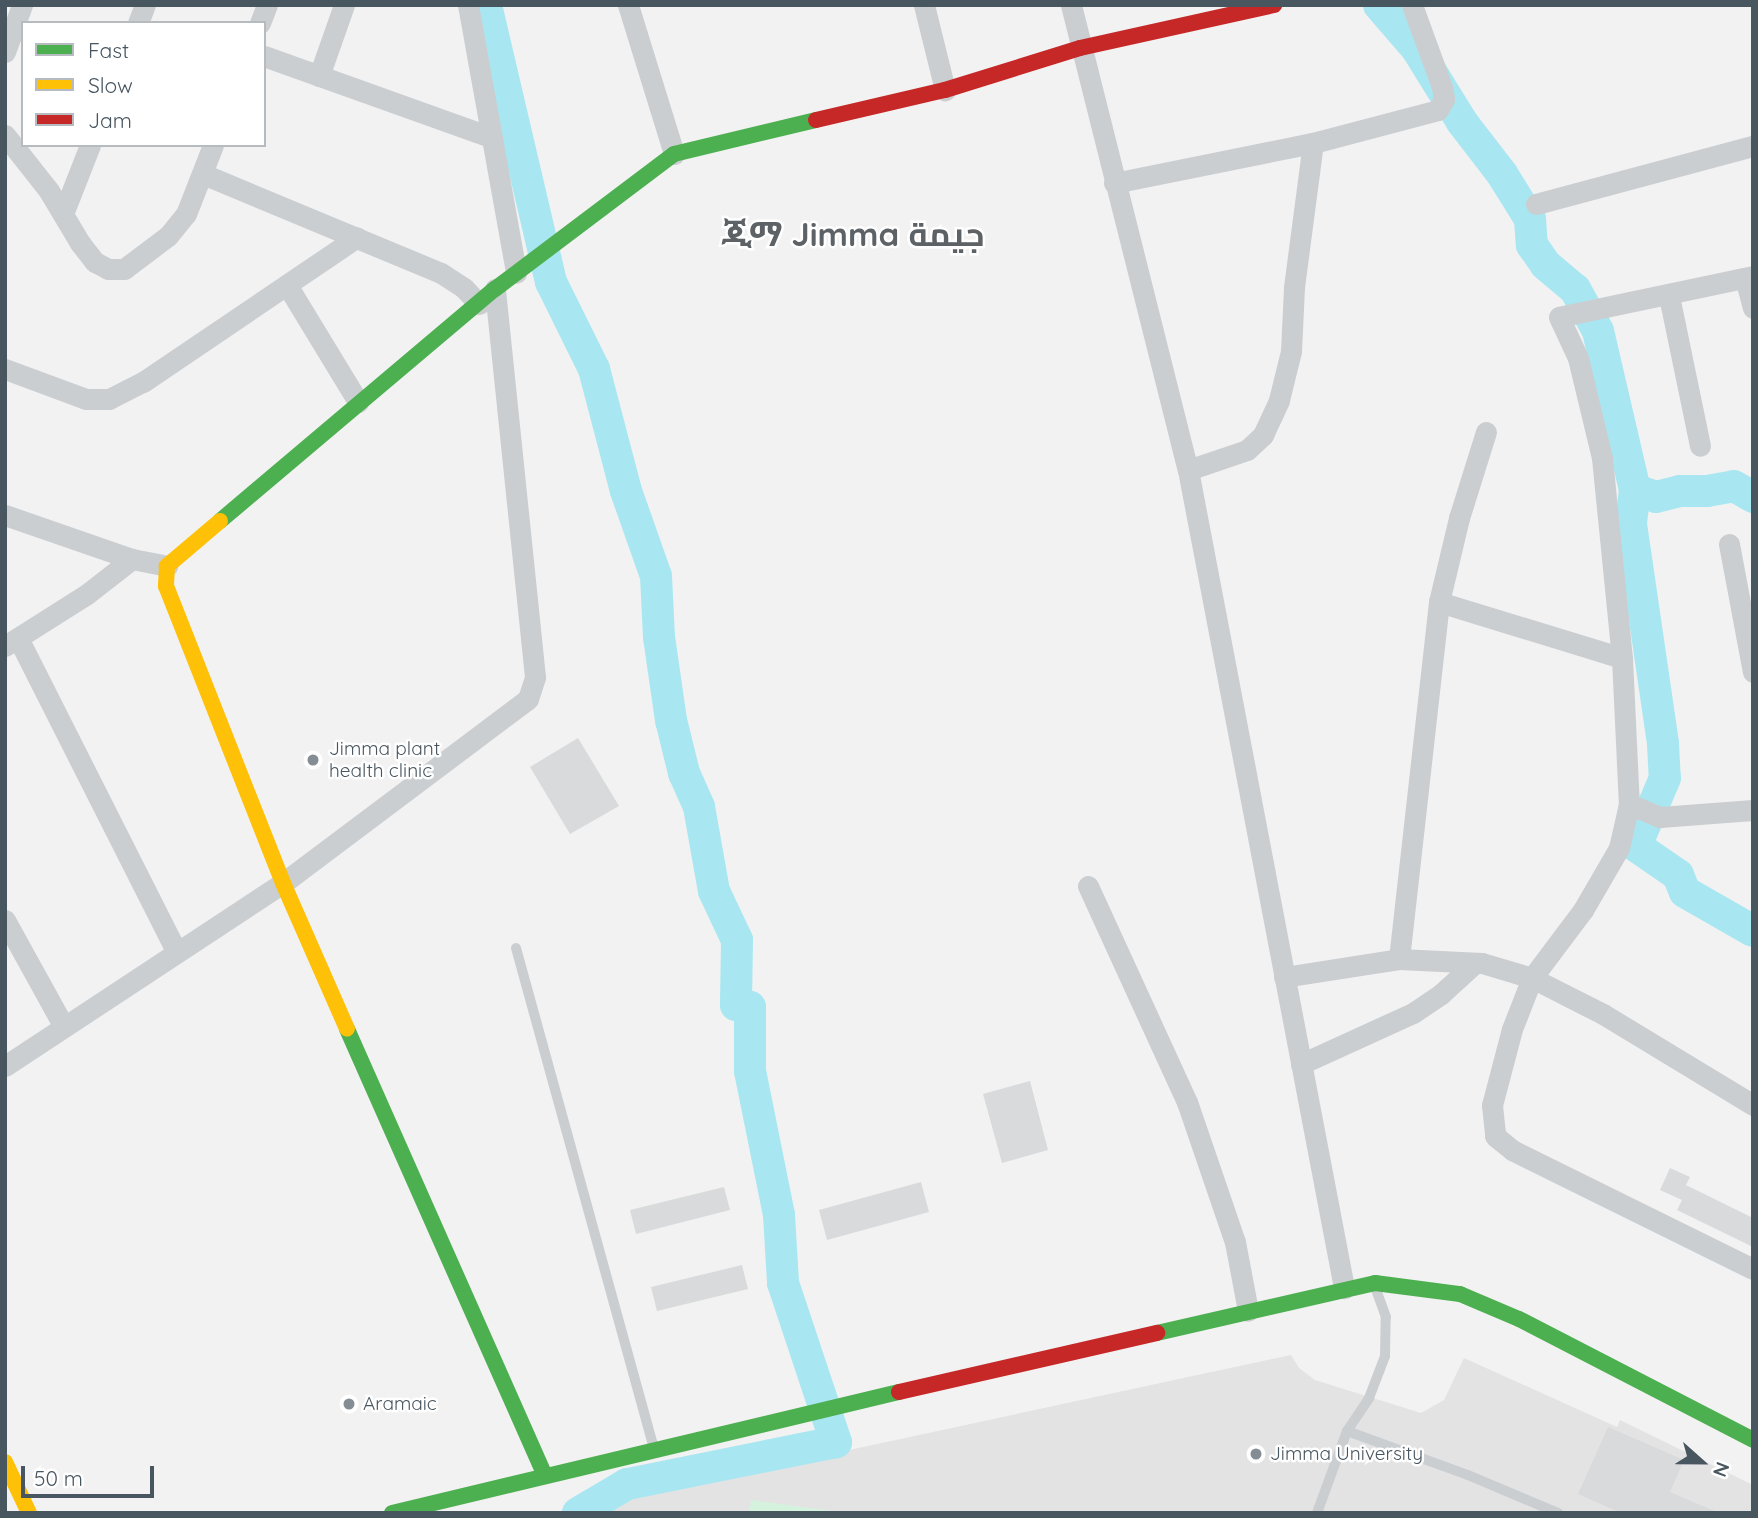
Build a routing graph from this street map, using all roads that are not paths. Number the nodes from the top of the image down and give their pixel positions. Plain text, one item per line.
1 (22, 5) edge
2 (468, 5) edge
3 (628, 5) edge
4 (924, 5) edge
5 (1071, 5) edge
6 (1274, 5) edge
7 (1412, 5) edge
8 (343, 6) edge
9 (1209, 13) edge
10 (1080, 48) junction
11 (5, 52) edge
12 (266, 57) edge
13 (319, 76) junction
14 (945, 90) junction
15 (5, 135) edge
16 (490, 137) junction
17 (1312, 144) junction
18 (1753, 146) edge
19 (89, 147) edge
20 (213, 147) edge
21 (674, 154) junction
22 (202, 174) junction
23 (1114, 183) junction
24 (1536, 204) dead end
25 (63, 214) junction
26 (357, 237) junction
27 (524, 268) junction
28 (1749, 277) edge
29 (287, 285) junction
30 (1669, 296) junction
31 (487, 297) junction
32 (1753, 308) edge
33 (5, 369) edge
34 (358, 402) junction
35 (1486, 432) dead end
36 (1700, 446) dead end
37 (1188, 470) junction
38 (5, 515) edge
39 (1729, 544) dead end
40 (132, 559) junction
41 (167, 566) junction
42 (1439, 602) junction
43 (11, 642) edge
44 (1622, 658) junction
45 (1753, 672) edge
46 (1629, 803) junction
47 (1753, 810) edge
48 (283, 883) junction
49 (1088, 886) dead end
50 (5, 920) edge
51 (516, 948) dead end
52 (176, 951) junction
53 (1399, 959) junction
54 (1475, 963) junction
55 (1284, 977) junction
56 (1531, 978) junction
57 (64, 1027) junction
58 (1301, 1064) junction
59 (5, 1066) edge
60 (1753, 1105) edge
61 (1753, 1269) edge
62 (1375, 1283) junction
63 (1344, 1288) junction
64 (1248, 1311) junction
65 (1347, 1431) junction
66 (1753, 1440) edge
67 (654, 1448) junction
68 (5, 1462) edge
69 (544, 1474) junction
70 (1555, 1512) edge
71 (29, 1513) edge
72 (392, 1513) edge
73 (1317, 1513) edge

1 - 11 street
2 - 16 street
3 - 21 street
4 - 14 street
5 - 10 street
6 - 9 main road
7 - 17 street
8 - 13 street
9 - 10 main road
10 - 14 main road
10 - 23 street
12 - 13 street
13 - 16 street
14 - 21 main road
15 - 25 street
16 - 27 street
17 - 23 street
17 - 37 street
18 - 24 street
19 - 25 street
20 - 22 street
21 - 27 main road
22 - 25 street
22 - 26 street
23 - 37 street
26 - 29 street
26 - 31 street
27 - 31 main road
28 - 30 street
28 - 32 street
29 - 33 street
29 - 34 street
30 - 36 street
30 - 44 street
31 - 34 main road
31 - 48 street
34 - 41 main road
35 - 42 street
37 - 55 street
38 - 40 street
39 - 45 street
40 - 41 street
40 - 43 street
41 - 48 main road
42 - 44 street
42 - 53 street
43 - 52 street
44 - 46 street
46 - 47 street
46 - 56 street
48 - 52 street
48 - 69 main road
49 - 64 street
50 - 57 street
51 - 67 lane
52 - 57 street
53 - 54 street
53 - 55 street
54 - 56 street
54 - 58 street
55 - 58 street
56 - 60 street
56 - 61 street
57 - 59 street
58 - 63 street
62 - 63 main road
62 - 65 lane
62 - 66 main road
63 - 64 main road
64 - 67 main road
65 - 70 lane
65 - 73 lane
67 - 69 main road
68 - 71 main road
69 - 72 main road

